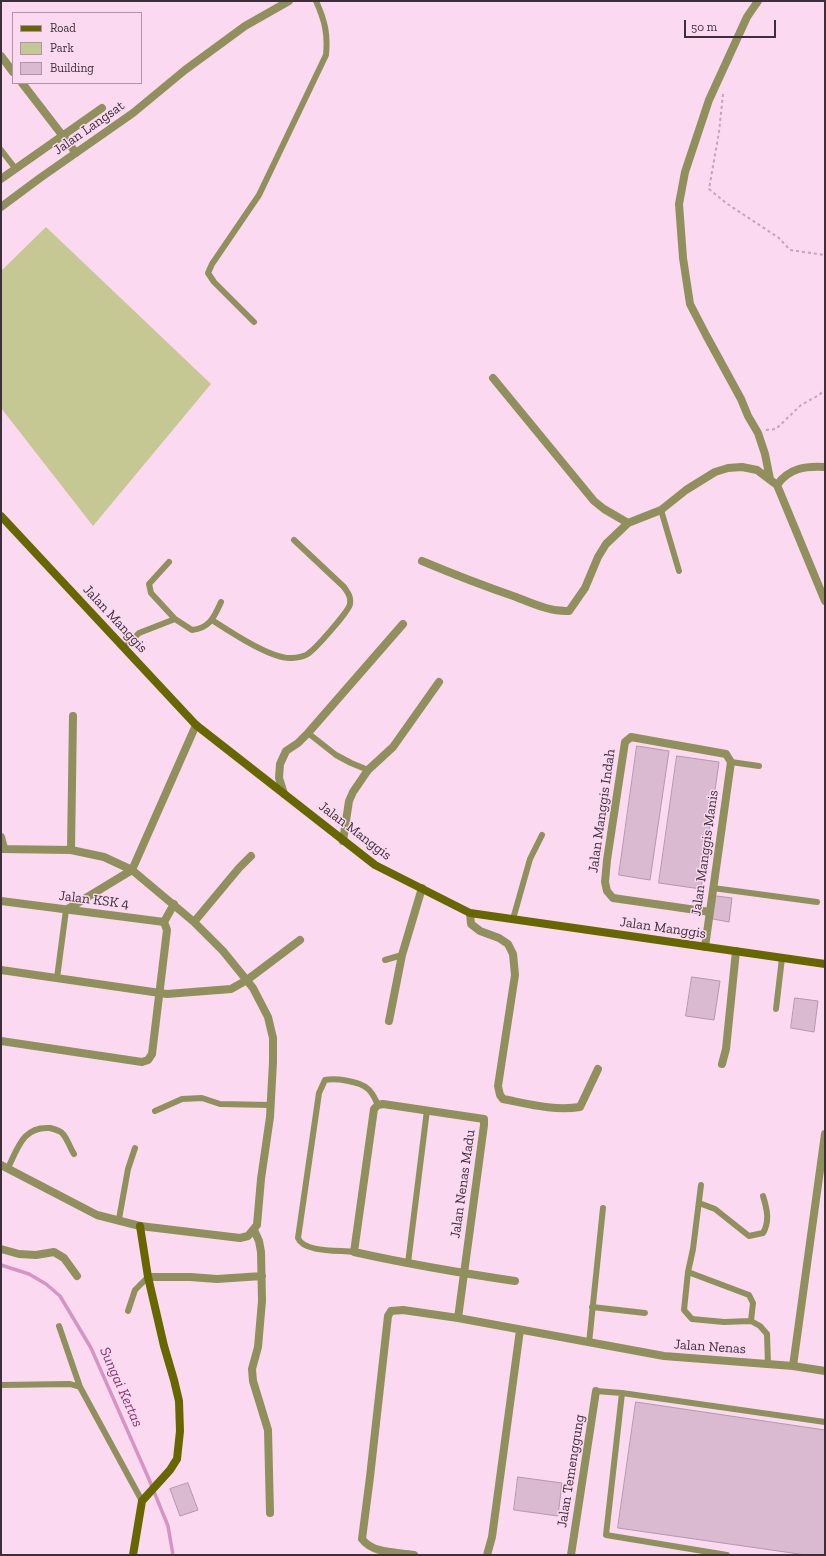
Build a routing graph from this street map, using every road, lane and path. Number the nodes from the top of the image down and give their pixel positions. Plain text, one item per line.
1 (289, 1) edge
2 (316, 1) edge
3 (758, 1) edge
4 (1, 56) edge
5 (12, 71) edge
6 (721, 76) junction
7 (23, 84) edge
8 (102, 108) dead end
9 (62, 135) junction
10 (1, 150) edge
11 (76, 153) junction
12 (15, 168) junction
13 (1, 179) edge
14 (1, 207) edge
15 (825, 255) edge
16 (254, 322) dead end
17 (492, 378) dead end
18 (825, 390) edge
19 (755, 428) junction
20 (825, 467) edge
21 (770, 479) junction
22 (777, 485) junction
23 (661, 510) junction
24 (1, 516) edge
25 (628, 523) junction
26 (294, 540) dead end
27 (422, 561) dead end
28 (169, 562) dead end
29 (679, 571) dead end
30 (221, 602) dead end
31 (825, 602) edge
32 (175, 619) junction
33 (212, 620) junction
34 (403, 624) dead end
35 (124, 647) junction
36 (439, 682) dead end
37 (73, 716) dead end
38 (196, 725) junction
39 (308, 733) junction
40 (731, 762) junction
41 (759, 766) dead end
42 (368, 770) junction
43 (284, 794) junction
44 (542, 835) dead end
45 (1, 837) edge
46 (344, 841) junction
47 (2, 849) edge
48 (71, 850) junction
49 (251, 856) dead end
50 (132, 870) junction
51 (422, 888) junction
52 (713, 888) junction
53 (1, 901) edge
54 (817, 902) dead end
55 (174, 904) junction
56 (66, 910) junction
57 (710, 912) junction
58 (470, 913) junction
59 (513, 919) junction
60 (164, 922) junction
61 (194, 922) junction
62 (300, 940) dead end
63 (705, 947) junction
64 (736, 952) junction
65 (402, 955) junction
66 (782, 958) junction
67 (385, 960) dead end
68 (825, 964) edge
69 (1, 970) edge
70 (57, 978) junction
71 (247, 980) junction
72 (159, 993) junction
73 (776, 1009) dead end
74 (389, 1021) dead end
75 (1, 1041) edge
76 (722, 1064) dead end
77 (598, 1069) dead end
78 (270, 1105) junction
79 (378, 1105) junction
80 (427, 1110) junction
81 (155, 1111) dead end
82 (825, 1134) edge
83 (135, 1148) dead end
84 (74, 1154) dead end
85 (5, 1166) edge
86 (701, 1185) dead end
87 (763, 1196) dead end
88 (699, 1203) junction
89 (603, 1208) dead end
90 (119, 1219) junction
91 (140, 1226) junction
92 (254, 1230) junction
93 (1, 1249) edge
94 (354, 1252) junction
95 (408, 1263) junction
96 (688, 1272) junction
97 (464, 1273) junction
98 (77, 1276) dead end
99 (262, 1276) junction
100 (148, 1277) junction
101 (515, 1281) dead end
102 (592, 1307) junction
103 (128, 1311) dead end
104 (645, 1313) dead end
105 (458, 1318) junction
106 (751, 1321) junction
107 (58, 1326) dead end
108 (520, 1330) junction
109 (589, 1342) junction
110 (768, 1364) junction
111 (793, 1366) junction
112 (825, 1371) edge
113 (1, 1385) edge
114 (80, 1387) junction
115 (596, 1391) joint
116 (622, 1393) junction
117 (825, 1422) edge
118 (144, 1499) junction
119 (270, 1513) dead end
120 (133, 1555) edge
121 (414, 1555) edge
122 (487, 1555) edge
123 (571, 1555) edge
124 (727, 1555) edge

1 - 11 street, Jalan Langsat
2 - 16 lane
3 - 6 street
4 - 5 street
6 - 15 path
6 - 19 street
7 - 9 street
8 - 9 street
9 - 11 street
9 - 12 street
10 - 12 lane
11 - 14 street, Jalan Langsat
12 - 13 street
17 - 25 street
18 - 19 path
19 - 21 street
20 - 22 street
21 - 22 street
21 - 23 street
22 - 31 street
23 - 25 street
23 - 29 lane
24 - 35 street, Jalan Manggis
25 - 27 street
26 - 33 lane
28 - 32 lane
30 - 33 lane
32 - 33 lane
32 - 35 lane
34 - 39 street
35 - 38 street, Jalan Manggis
36 - 42 street
37 - 48 street
38 - 43 street, Jalan Manggis
38 - 50 street
39 - 42 lane
39 - 43 street
40 - 41 lane
40 - 52 street, Jalan Manggis Manis
40 - 57 street, Jalan Manggis Indah
42 - 46 street
43 - 46 street, Jalan Manggis
44 - 59 lane
45 - 47 street
46 - 51 street, Jalan Manggis
47 - 48 street
48 - 50 street
49 - 61 street
50 - 55 street
50 - 56 street
51 - 58 street, Jalan Manggis
51 - 65 street
52 - 54 lane
52 - 57 street, Jalan Manggis Manis
53 - 56 street, Jalan KSK 4
55 - 60 street
55 - 61 street
56 - 60 street, Jalan KSK 4
56 - 70 lane
57 - 63 street, Jalan Manggis Manis
58 - 59 street, Jalan Manggis
58 - 77 street
59 - 63 street, Jalan Manggis
60 - 72 street
61 - 71 street
62 - 71 street
63 - 64 street, Jalan Manggis
64 - 66 street, Jalan Manggis
64 - 76 street
65 - 67 lane
65 - 74 street
66 - 68 street, Jalan Manggis
66 - 73 lane
69 - 70 street
70 - 72 street
71 - 72 street
71 - 78 street
72 - 75 street
78 - 81 lane
78 - 92 street
79 - 80 street, Jalan Nenas Madu
79 - 94 street
79 - 94 lane
80 - 95 lane
80 - 97 street, Jalan Nenas Madu
82 - 111 street
83 - 90 lane
84 - 85 lane
85 - 90 street
86 - 88 lane
87 - 88 lane
88 - 96 lane
89 - 102 lane
90 - 91 street
91 - 92 street
91 - 100 street
92 - 99 street
93 - 98 street
94 - 95 street
95 - 97 street
96 - 106 lane
96 - 106 lane
97 - 101 street
97 - 105 street, Jalan Nenas Madu
99 - 100 street
99 - 119 street
100 - 103 lane
100 - 118 street
102 - 104 lane
102 - 109 lane
105 - 108 street, Jalan Nenas
105 - 121 street, Jalan Nenas
106 - 110 lane
107 - 114 lane
108 - 109 street, Jalan Nenas
108 - 122 street
109 - 110 street, Jalan Nenas
110 - 111 street, Jalan Nenas
111 - 112 street, Jalan Nenas
113 - 114 lane
114 - 118 lane
115 - 116 lane
115 - 123 street, Jalan Temenggung
116 - 117 lane
116 - 124 lane
118 - 120 street

